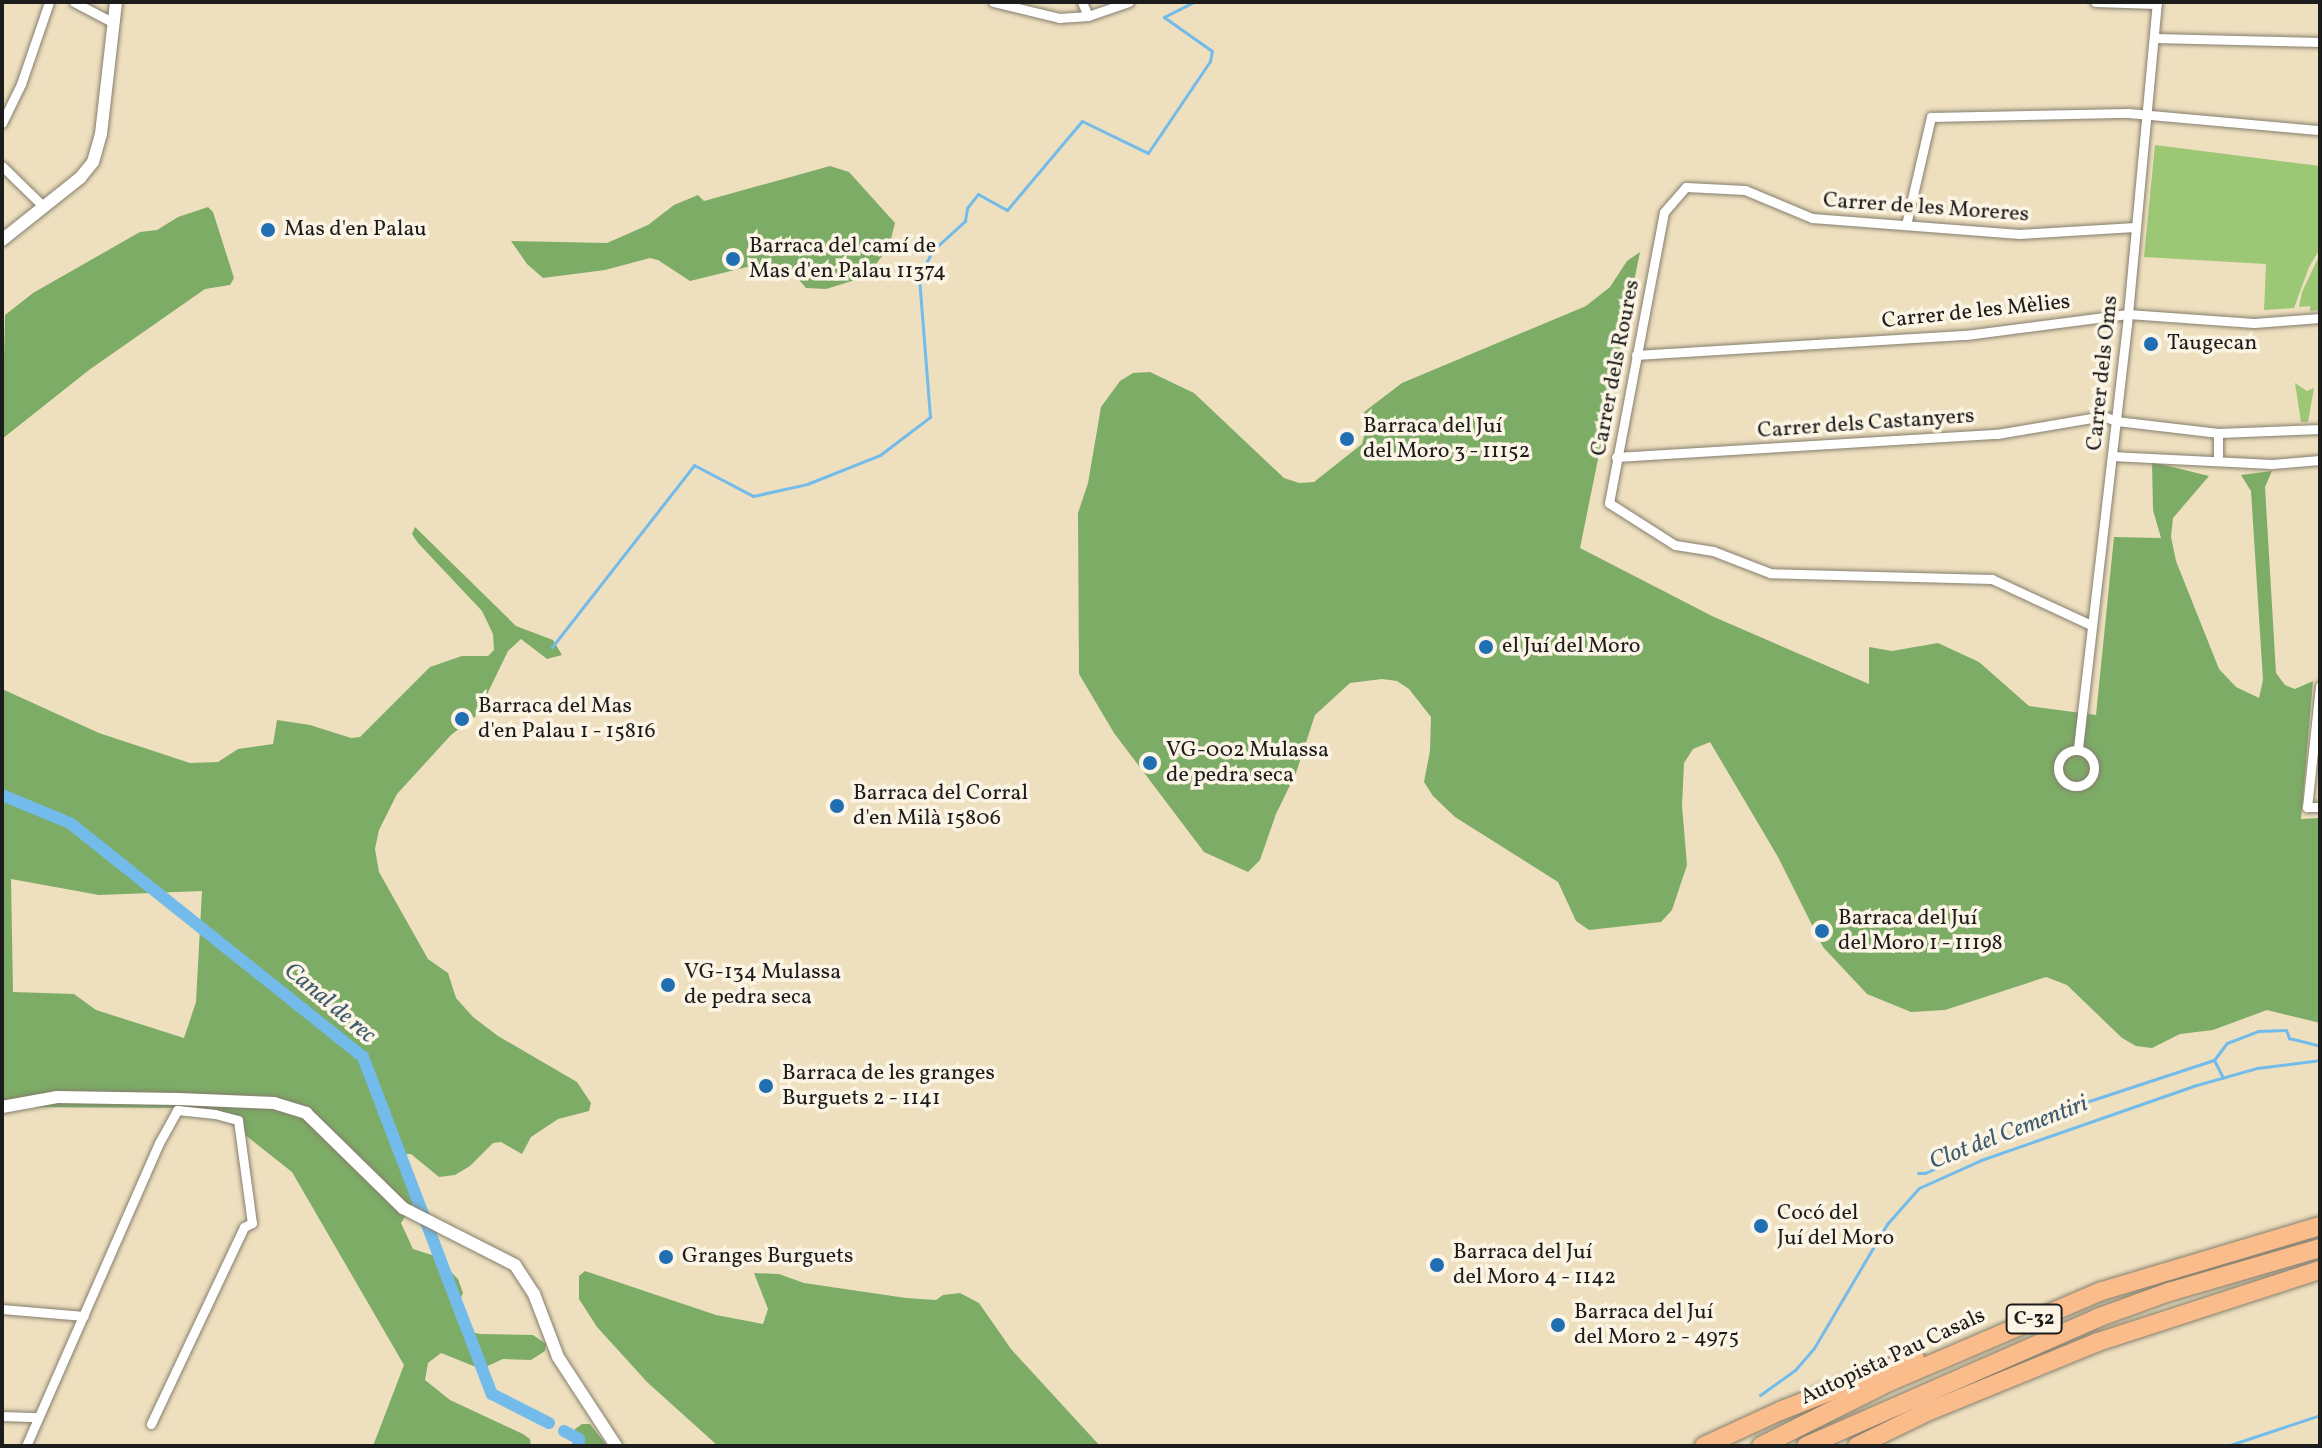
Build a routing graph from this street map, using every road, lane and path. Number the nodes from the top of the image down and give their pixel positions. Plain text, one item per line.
1 (49, 2) edge
2 (74, 2) edge
3 (116, 2) edge
4 (993, 2) edge
5 (1082, 2) edge
6 (1129, 2) edge
7 (2095, 2) edge
8 (2157, 3) edge
9 (1088, 16) junction
10 (114, 23) junction
11 (2154, 38) junction
12 (2320, 42) edge
13 (2147, 115) junction
14 (2, 123) edge
15 (2320, 130) edge
16 (2, 166) edge
17 (44, 207) junction
18 (1906, 225) junction
19 (2135, 227) junction
20 (2, 240) edge
21 (1660, 240) joint
22 (2128, 314) junction
23 (2320, 318) edge
24 (1636, 355) junction
25 (2116, 421) junction
26 (2320, 429) edge
27 (2218, 433) junction
28 (2112, 456) junction
29 (1616, 457) junction
30 (2218, 459) junction
31 (2320, 460) edge
32 (2091, 625) junction
33 (2320, 686) edge
34 (2078, 748) junction
35 (2320, 807) edge
36 (178, 1105) junction
37 (2, 1107) edge
38 (2320, 1226) edge
39 (2320, 1248) edge
40 (2320, 1270) edge
41 (2, 1309) edge
42 (84, 1316) junction
43 (1994, 1336) junction
44 (2, 1416) edge
45 (38, 1417) junction
46 (151, 1424) dead end
47 (26, 1446) edge
48 (616, 1446) edge
49 (1704, 1446) edge
50 (1761, 1446) edge
51 (1806, 1446) edge
52 (1857, 1446) edge

1 - 14 street
2 - 10 street
3 - 10 street
4 - 9 street
5 - 9 street
6 - 9 street
7 - 8 street
8 - 11 street, Carrer dels Oms
10 - 17 street
11 - 12 street
11 - 13 street, Carrer dels Oms
13 - 15 street
13 - 18 street
13 - 19 street, Carrer dels Oms
16 - 17 street
17 - 20 street
18 - 19 street, Carrer de les Moreres
18 - 21 street, Carrer de les Moreres
19 - 22 street, Carrer dels Oms
21 - 24 street, Carrer dels Roures
22 - 23 street, Carrer de les Mèlies
22 - 24 street, Carrer de les Mèlies
22 - 25 street, Carrer dels Oms
24 - 29 street, Carrer dels Roures
25 - 27 street, Carrer dels Castanyers
25 - 28 street, Carrer dels Oms
25 - 29 street, Carrer dels Castanyers
26 - 27 street, Carrer dels Castanyers
27 - 30 street
28 - 30 street
28 - 32 street, Carrer dels Oms
29 - 32 street, Carrer dels Roures
30 - 31 street
32 - 34 street, Carrer dels Oms
33 - 35 street
34 - 34 street
36 - 37 street
36 - 42 street
36 - 46 street
36 - 48 street
38 - 43 highway, Autopista Pau Casals / C-32
39 - 51 highway, Autopista Pau Casals / C-32
40 - 52 highway
41 - 42 street
42 - 45 street
43 - 49 highway
43 - 50 highway, Autopista Pau Casals / C-32
44 - 45 street
45 - 47 street

